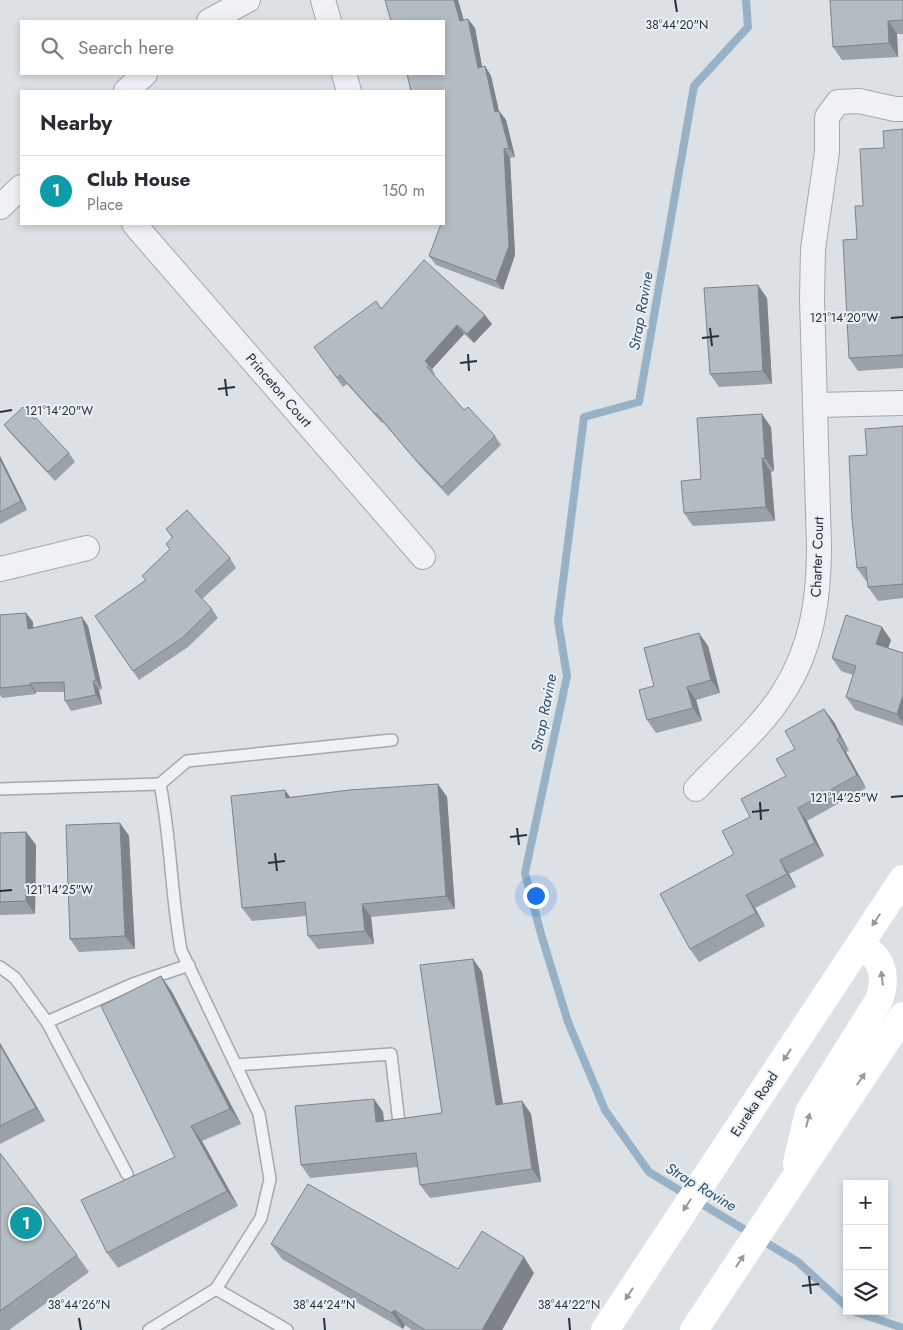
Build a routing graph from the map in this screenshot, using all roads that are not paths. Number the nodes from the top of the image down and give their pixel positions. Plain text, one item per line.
1 (248, 0) edge
2 (323, 0) edge
3 (211, 20) edge
4 (329, 20) edge
5 (144, 75) edge
6 (344, 75) edge
7 (127, 90) edge
8 (349, 90) edge
9 (903, 108) edge
10 (20, 189) edge
11 (0, 207) edge
12 (135, 225) edge
13 (903, 403) edge
14 (816, 405) junction
15 (87, 548) dead end
16 (424, 556) dead end
17 (0, 569) edge
18 (392, 740) dead end
19 (160, 784) junction
20 (696, 789) dead end
21 (0, 790) edge
22 (903, 879) edge
23 (860, 944) junction
24 (189, 965) junction
25 (0, 967) edge
26 (903, 1016) edge
27 (47, 1022) junction
28 (236, 1065) junction
29 (399, 1123) edge
30 (127, 1174) dead end
31 (791, 1184) junction
32 (216, 1289) junction
33 (149, 1330) edge
34 (287, 1330) edge
35 (605, 1330) edge
36 (694, 1330) edge

1 - 3 street
2 - 4 street
5 - 7 street
6 - 8 street
9 - 14 street, Charter Court
10 - 11 street
12 - 16 street, Princeton Court
13 - 14 street
14 - 20 street, Charter Court
15 - 17 street
18 - 19 lane
19 - 21 lane
19 - 24 lane
22 -> 23 main road, Eureka Road
31 -> 23 main road
23 -> 35 main road, Eureka Road
24 - 27 lane
24 - 28 lane
25 - 27 lane
31 -> 26 main road
27 - 30 lane
28 - 29 lane
28 - 32 lane
36 -> 31 main road
32 - 33 lane
32 - 34 lane

